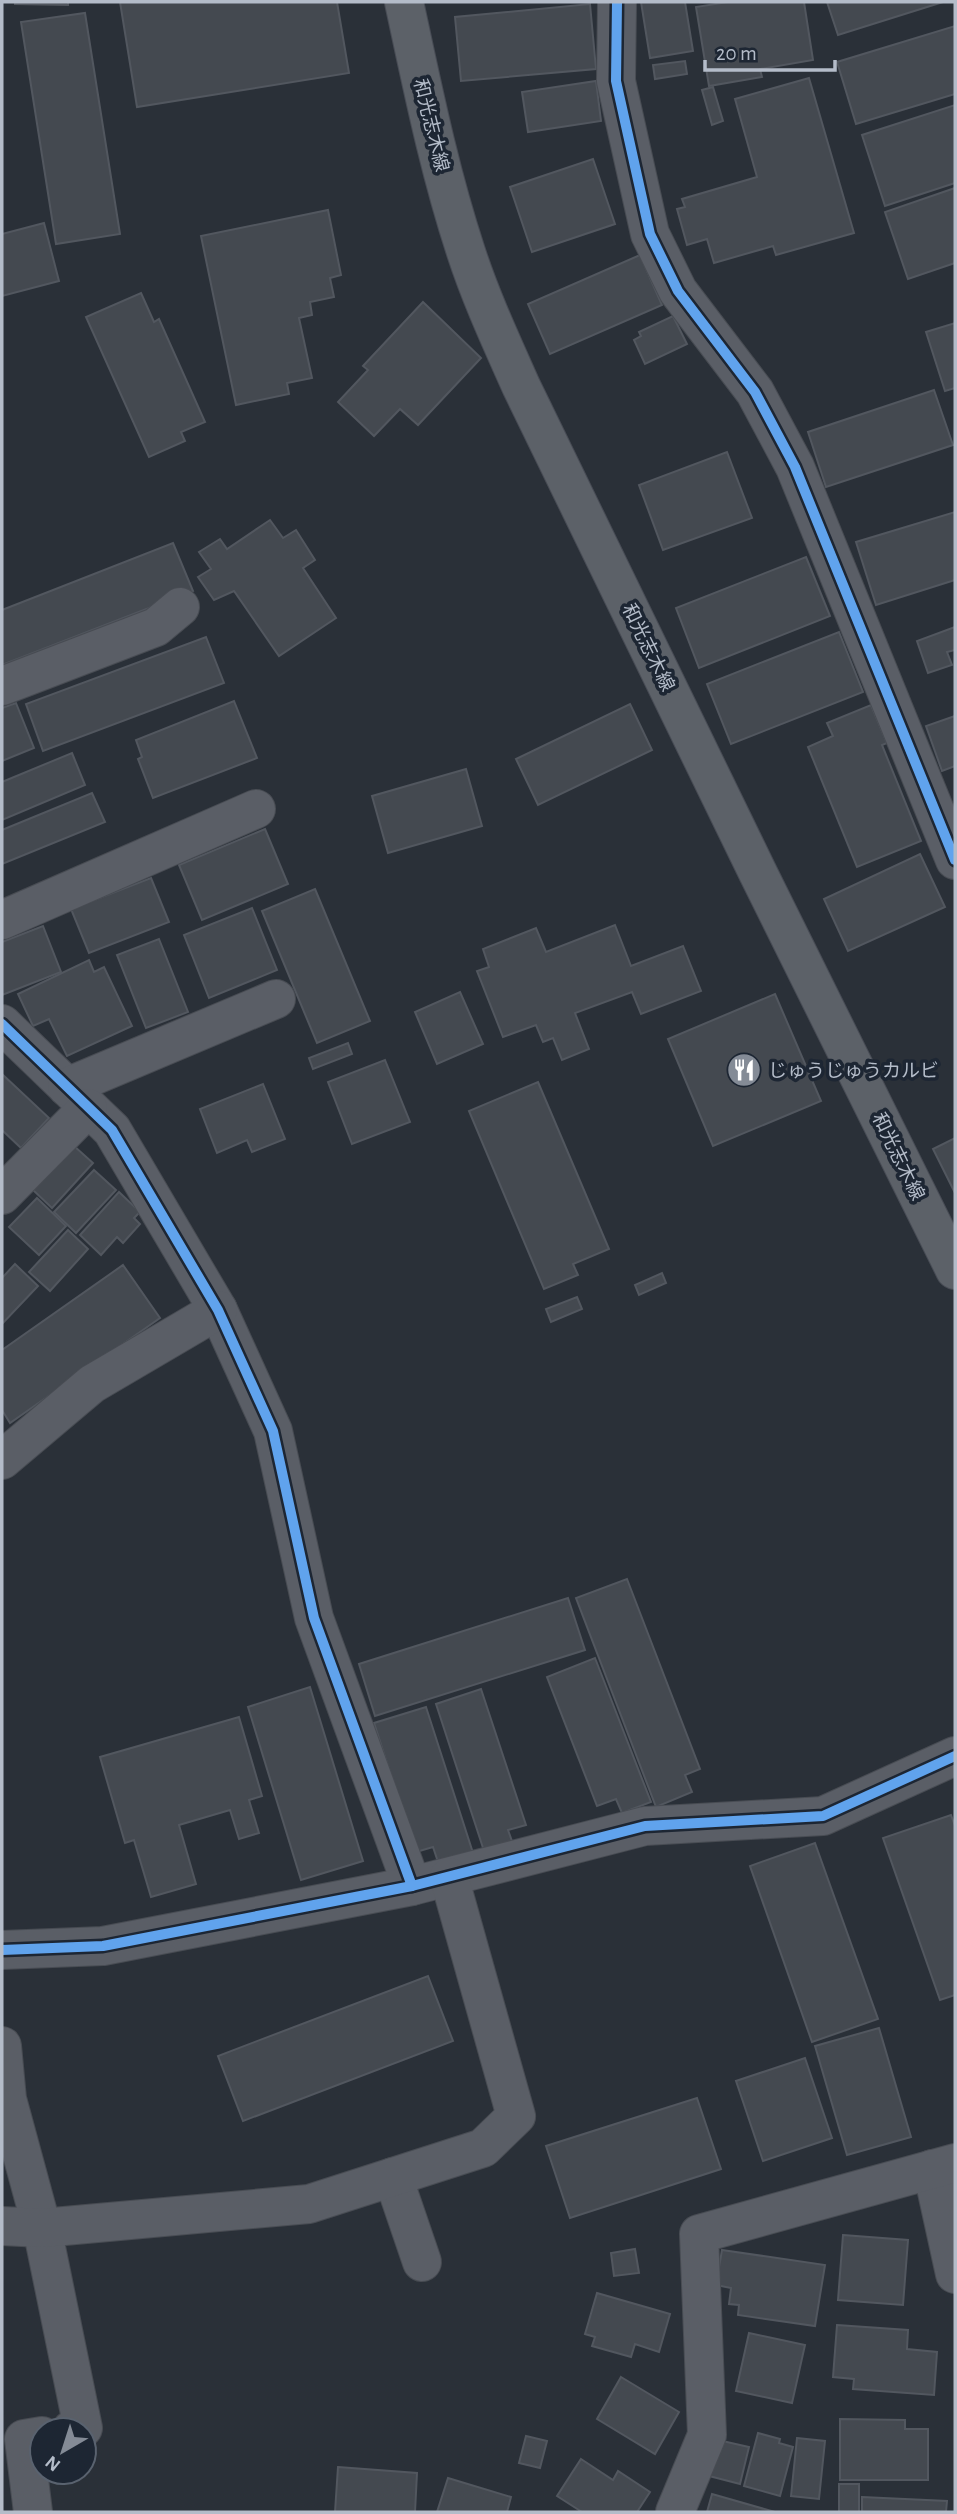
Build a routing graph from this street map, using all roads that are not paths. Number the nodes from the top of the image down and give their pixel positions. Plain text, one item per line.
1 (404, 2) edge
2 (617, 2) edge
3 (180, 607) dead end
4 (2, 686) edge
5 (256, 809) dead end
6 (955, 860) edge
7 (2, 920) edge
8 (276, 999) dead end
9 (2, 1024) edge
10 (78, 1097) junction
11 (2, 1195) edge
12 (955, 1270) edge
13 (218, 1310) junction
14 (2, 1460) edge
15 (955, 1756) edge
16 (449, 1877) junction
17 (412, 1886) junction
18 (2, 1950) edge
19 (2, 2046) edge
20 (944, 2166) edge
21 (393, 2177) junction
22 (2, 2227) edge
23 (42, 2228) junction
24 (422, 2262) dead end
25 (955, 2274) edge
26 (81, 2416) edge
27 (23, 2433) edge
28 (33, 2512) edge
29 (675, 2512) edge

1 - 12 main road, 和光志木線
2 - 6 street
3 - 4 street
5 - 7 street
8 - 10 street
9 - 10 street
10 - 11 street
10 - 13 street
13 - 14 street
13 - 17 street
15 - 16 street
16 - 17 street
16 - 21 street
17 - 18 street
19 - 23 street
20 - 25 street
20 - 29 street
21 - 23 street
21 - 24 street
22 - 23 street
23 - 26 street
27 - 28 street

